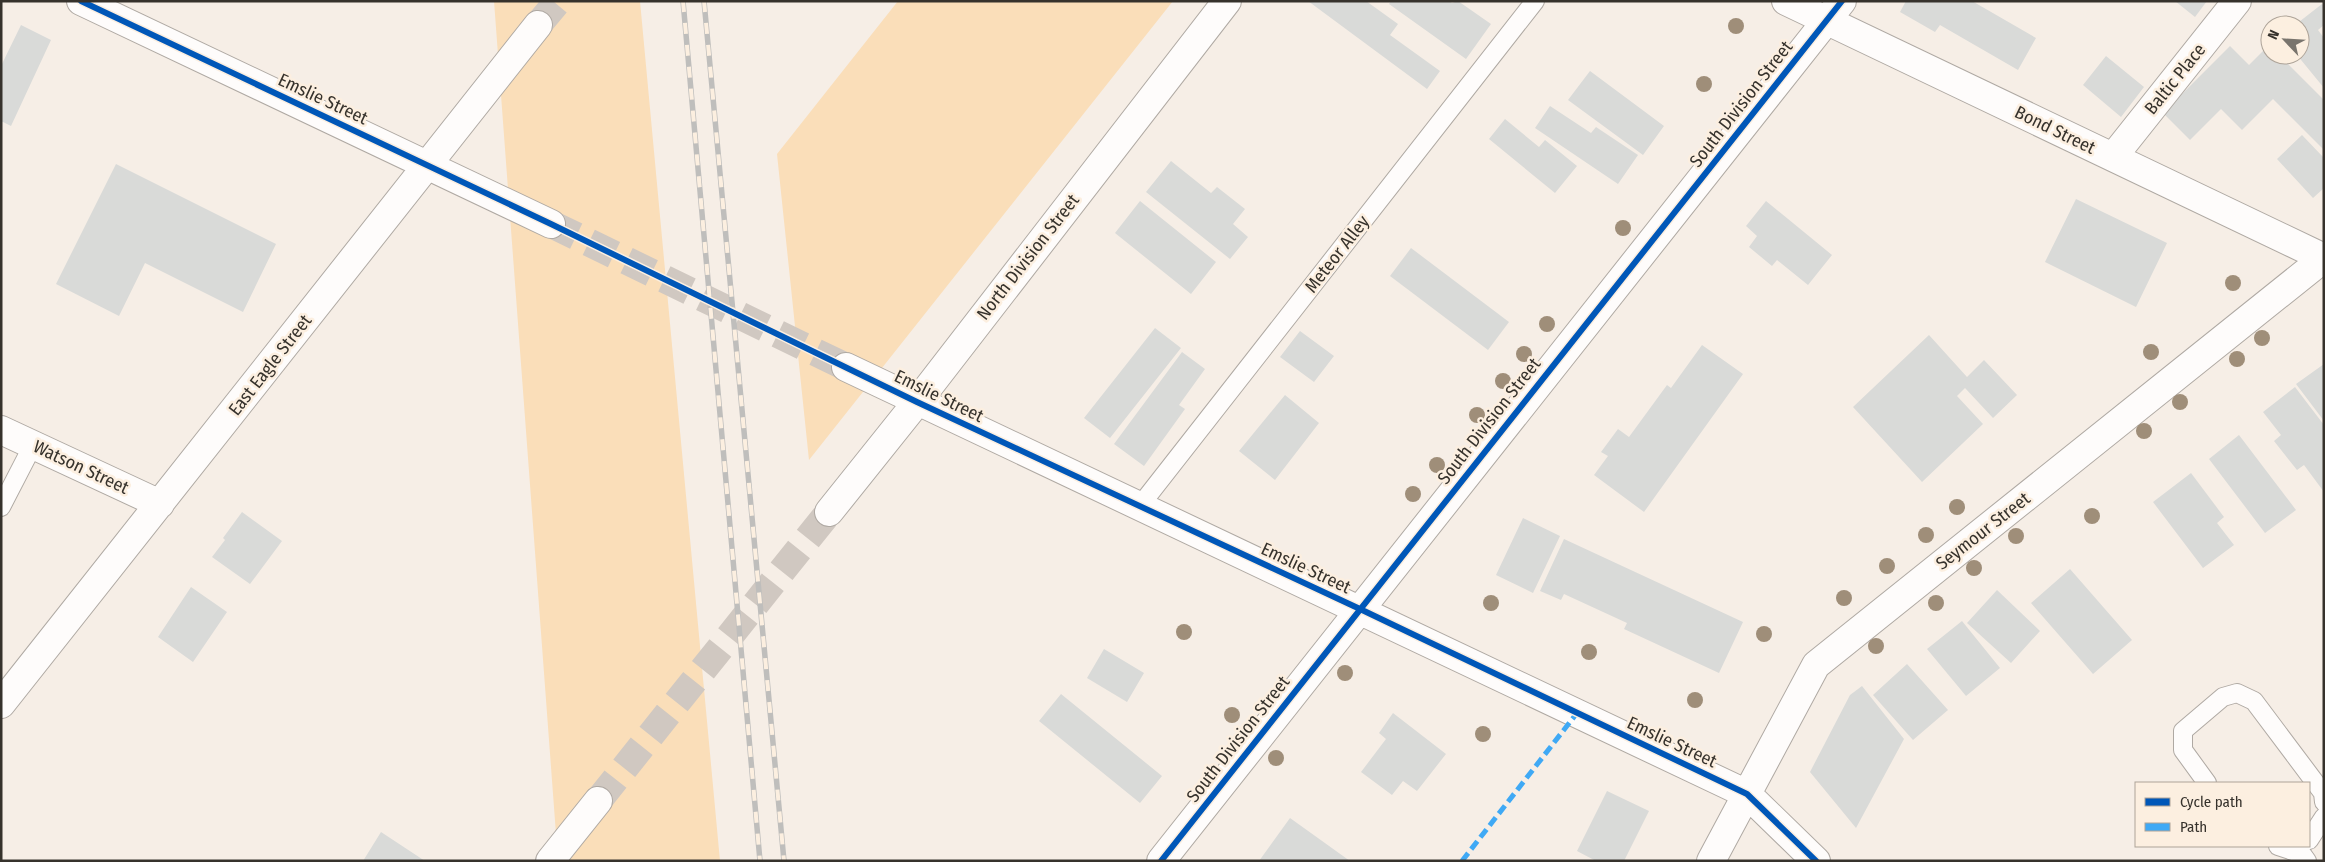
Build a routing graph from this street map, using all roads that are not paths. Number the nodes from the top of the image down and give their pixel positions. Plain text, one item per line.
1 (81, 1) edge
2 (1226, 1) edge
3 (1535, 1) edge
4 (1786, 1) edge
5 (2237, 1) edge
6 (1834, 11) edge
7 (538, 25) tunnel mouth
8 (2113, 157) junction
9 (428, 165) junction
10 (551, 224) tunnel mouth
11 (2324, 258) edge
12 (846, 367) tunnel mouth
13 (917, 402) junction
14 (1, 430) edge
15 (32, 445) junction
16 (160, 504) junction
17 (1, 507) edge
18 (1139, 507) junction
19 (829, 512) tunnel mouth
20 (1360, 609) junction
21 (1, 704) edge
22 (2207, 782) edge
23 (1747, 794) junction
24 (598, 801) tunnel mouth
25 (2324, 802) edge
26 (2324, 817) edge
27 (2310, 843) edge
28 (2285, 847) edge
29 (2306, 850) edge
30 (550, 861) edge
31 (1161, 861) edge
32 (1711, 861) edge
33 (1816, 861) edge

1 - 9 street, Emslie Street
2 - 13 street, North Division Street
3 - 18 lane, Meteor Alley
4 - 6 street, Bond Street
5 - 8 street, Baltic Place
6 - 8 street, Bond Street
6 - 20 street, South Division Street
7 - 9 street, East Eagle Street
8 - 11 street, Bond Street
9 - 10 street, Emslie Street
9 - 16 street, East Eagle Street
11 - 23 street, Seymour Street
12 - 13 street, Emslie Street
13 - 18 street, Emslie Street
13 - 19 street, North Division Street
14 - 15 street, Watson Street
15 - 16 street, Watson Street
15 - 17 lane
16 - 21 street, East Eagle Street
18 - 20 street, Emslie Street
20 - 23 street, Emslie Street
20 - 31 street, South Division Street
22 - 25 lane
23 - 32 street, Seymour Street
23 - 33 street, Emslie Street
24 - 30 street
26 - 27 lane
28 - 29 lane

